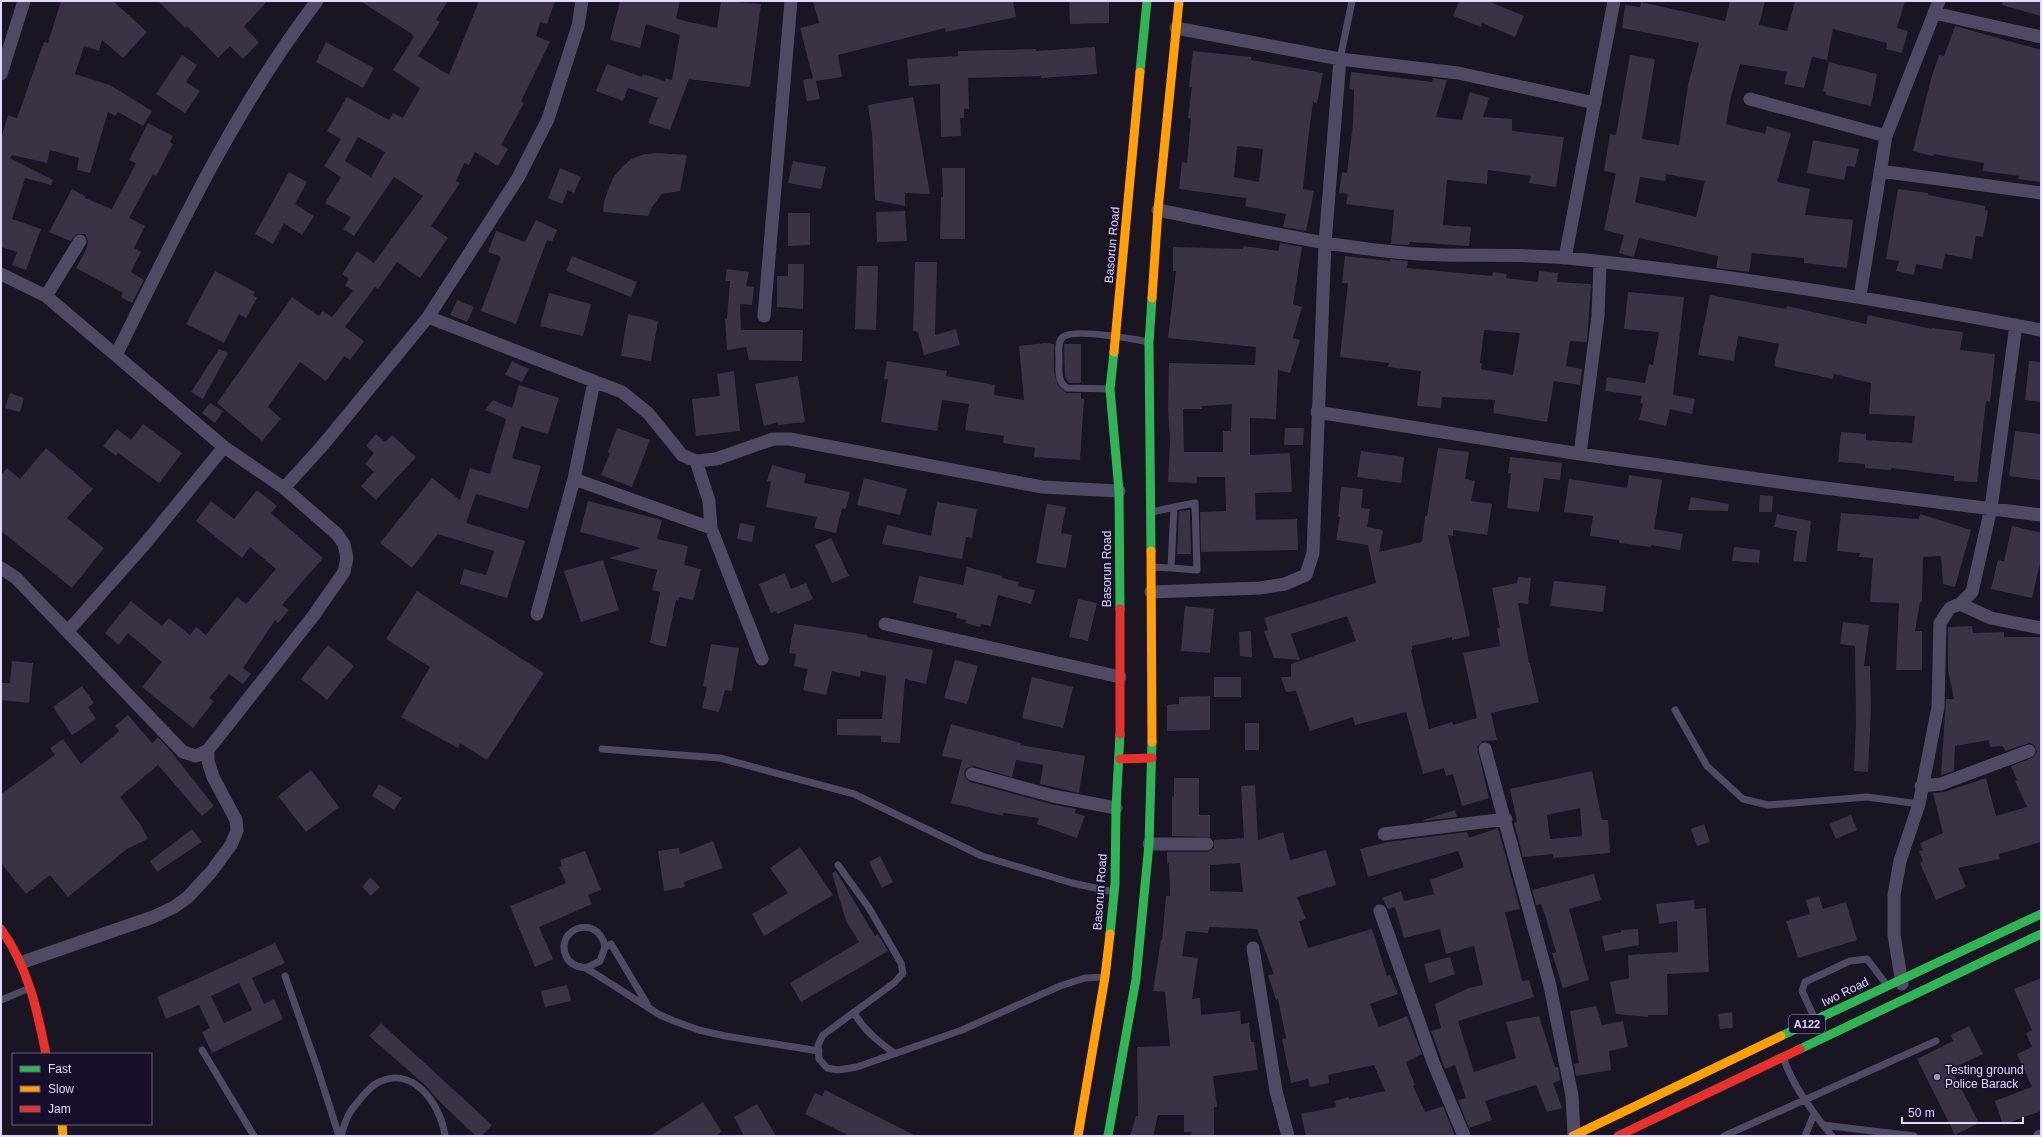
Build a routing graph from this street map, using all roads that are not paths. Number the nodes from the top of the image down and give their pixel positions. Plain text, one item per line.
1 (24, 1) edge
2 (317, 1) edge
3 (582, 1) edge
4 (791, 1) edge
5 (1147, 1) edge
6 (1179, 1) edge
7 (1352, 1) edge
8 (1614, 1) edge
9 (1936, 7) edge
10 (1176, 28) junction
11 (2041, 37) edge
12 (1340, 59) junction
13 (1, 74) edge
14 (1750, 99) dead end
15 (1595, 103) junction
16 (1886, 136) junction
17 (1880, 171) junction
18 (2041, 193) edge
19 (1158, 210) junction
20 (80, 241) dead end
21 (1325, 243) junction
22 (1566, 258) junction
23 (1600, 262) junction
24 (1, 274) edge
25 (46, 296) junction
26 (1860, 296) junction
27 (764, 316) dead end
28 (428, 317) junction
29 (2016, 325) junction
30 (2041, 330) edge
31 (1116, 336) junction
32 (1149, 342) junction
33 (116, 355) junction
34 (594, 382) junction
35 (1110, 389) junction
36 (1317, 412) junction
37 (224, 447) junction
38 (1580, 454) junction
39 (696, 461) junction
40 (574, 479) junction
41 (284, 488) junction
42 (1119, 491) junction
43 (1174, 507) junction
44 (1991, 508) junction
45 (1150, 513) junction
46 (2041, 515) edge
47 (711, 528) junction
48 (1151, 567) junction
49 (1, 568) edge
50 (1171, 568) junction
51 (1151, 592) junction
52 (1960, 604) junction
53 (537, 614) dead end
54 (885, 624) dead end
55 (2041, 628) edge
56 (68, 631) junction
57 (762, 659) dead end
58 (1120, 677) junction
59 (1675, 710) dead end
60 (602, 749) dead end
61 (1485, 749) dead end
62 (208, 750) junction
63 (2029, 751) dead end
64 (1152, 758) junction
65 (1120, 759) junction
66 (972, 774) dead end
67 (1921, 786) junction
68 (1918, 804) junction
69 (1116, 808) junction
70 (1506, 819) junction
71 (1384, 834) dead end
72 (1149, 844) junction
73 (1207, 844) dead end
74 (838, 865) dead end
75 (1114, 892) junction
76 (1380, 911) dead end
77 (2041, 914) edge
78 (1, 929) edge
79 (2041, 934) edge
80 (605, 947) junction
81 (1253, 948) dead end
82 (23, 962) junction
83 (586, 968) junction
84 (284, 976) dead end
85 (1105, 977) junction
86 (1900, 980) junction
87 (1887, 985) junction
88 (32, 988) junction
89 (1907, 999) junction
90 (1, 1000) edge
91 (648, 1006) junction
92 (854, 1012) junction
93 (1816, 1020) junction
94 (1774, 1040) junction
95 (1936, 1041) dead end
96 (202, 1050) dead end
97 (818, 1051) junction
98 (46, 1053) edge
99 (894, 1053) junction
100 (1783, 1057) junction
101 (1804, 1101) junction
102 (1814, 1114) junction
103 (62, 1125) edge
104 (1823, 1125) junction
105 (63, 1136) edge
106 (254, 1136) edge
107 (340, 1136) edge
108 (445, 1136) edge
109 (1078, 1136) edge
110 (1108, 1136) edge
111 (1288, 1136) edge
112 (1464, 1136) edge
113 (1574, 1136) edge
114 (1618, 1136) edge
115 (1724, 1136) edge
116 (1805, 1136) edge
117 (1832, 1136) edge
118 (1914, 1136) edge

1 - 13 street
2 - 33 street
3 - 28 street
4 - 27 street
5 - 31 main road, Basorun Road
6 - 10 main road
7 - 12 lane
8 - 15 street
9 - 11 street
9 - 16 street
10 - 12 street
10 - 19 main road
12 - 15 street
12 - 21 street
14 - 16 street
15 - 22 street
16 - 17 street
17 - 18 street
17 - 26 street
19 - 21 street
19 - 32 main road
20 - 25 street
21 - 22 street
21 - 36 street
22 - 23 street
23 - 26 street
23 - 38 street
24 - 25 street
25 - 33 street
26 - 29 street
28 - 34 street
28 - 41 street
29 - 30 street
29 - 44 street
31 - 32 lane
31 - 35 main road, Basorun Road
31 - 35 lane
32 - 45 main road
33 - 37 street
34 - 39 street
34 - 40 street
35 - 42 main road, Basorun Road
36 - 38 street
36 - 51 street
37 - 41 street
37 - 56 street
38 - 44 street
39 - 42 street
39 - 47 street
40 - 47 street
40 - 53 street
41 - 62 street
42 - 58 main road, Basorun Road
43 - 45 lane
43 - 50 lane
43 - 50 lane
44 - 46 street
44 - 52 street
45 - 48 main road
47 - 57 street
48 - 50 lane
48 - 51 main road
49 - 56 street
51 - 64 main road
52 - 55 street
52 - 67 street
54 - 58 street
56 - 62 street
58 - 65 main road, Basorun Road
59 - 68 lane
60 - 75 lane
61 - 70 street
62 - 82 street
63 - 67 street
64 - 65 main road
64 - 72 main road
65 - 69 main road, Basorun Road
66 - 69 street
67 - 68 street
68 - 86 street
69 - 75 main road, Basorun Road
70 - 71 street
70 - 113 street
72 - 73 street
72 - 110 main road
74 - 92 lane
75 - 85 main road, Basorun Road
76 - 112 street
77 - 86 main road, Iwo Road / A122
78 - 82 main road
79 - 89 main road, A122
80 - 83 lane
80 - 83 lane
80 - 91 lane
81 - 111 street
82 - 88 main road
83 - 91 lane
84 - 107 lane
85 - 99 lane
85 - 109 main road, Basorun Road
86 - 87 main road, Iwo Road / A122
86 - 89 street
87 - 93 main road, Iwo Road / A122
87 - 93 lane
88 - 90 lane
88 - 98 main road
89 - 100 main road, A122
91 - 97 lane
92 - 97 lane
92 - 99 lane
93 - 94 main road, Iwo Road / A122
94 - 100 main road
94 - 113 main road, Iwo Road / A122
95 - 101 lane
96 - 106 lane
97 - 99 lane
100 - 101 lane
100 - 114 main road, A122
101 - 102 lane
101 - 115 lane
102 - 104 lane
102 - 116 lane
103 - 105 main road
104 - 117 lane
104 - 118 lane
107 - 108 lane

